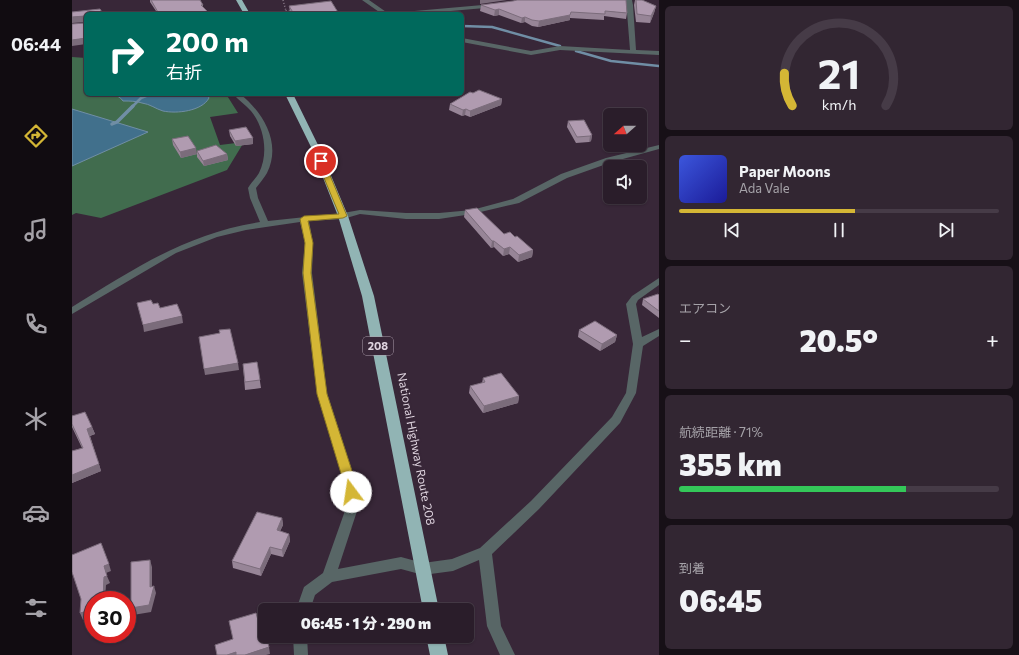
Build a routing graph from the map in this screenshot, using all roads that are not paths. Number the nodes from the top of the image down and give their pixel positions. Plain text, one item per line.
1 (239, 0) edge
2 (366, 0) edge
3 (629, 0) edge
4 (502, 5) edge
5 (246, 12) edge
6 (383, 12) edge
7 (420, 12) edge
8 (464, 40) edge
9 (633, 51) junction
10 (659, 53) edge
11 (239, 96) edge
12 (290, 96) edge
13 (659, 147) edge
14 (343, 216) junction
15 (304, 219) junction
16 (265, 224) junction
17 (659, 281) edge
18 (72, 312) edge
19 (659, 332) edge
20 (638, 344) junction
21 (485, 552) junction
22 (423, 569) junction
23 (329, 577) junction
24 (305, 603) edge
25 (429, 603) edge
26 (300, 643) edge
27 (436, 643) edge
28 (300, 655) edge
29 (439, 655) edge
30 (508, 655) edge

1 - 5 highway
2 - 6 street
3 - 9 street
4 - 7 street
8 - 9 street
9 - 10 street
11 - 16 street
12 - 14 highway, National Highway Route 208 / 208
13 - 14 street
14 - 15 street
14 - 22 highway, National Highway Route 208 / 208
15 - 16 street
15 - 23 street
16 - 18 street
17 - 20 street
19 - 20 street
20 - 21 street
21 - 22 street
21 - 30 street
22 - 23 street
22 - 25 highway, National Highway Route 208 / 208
23 - 24 street
26 - 28 street
27 - 29 highway

